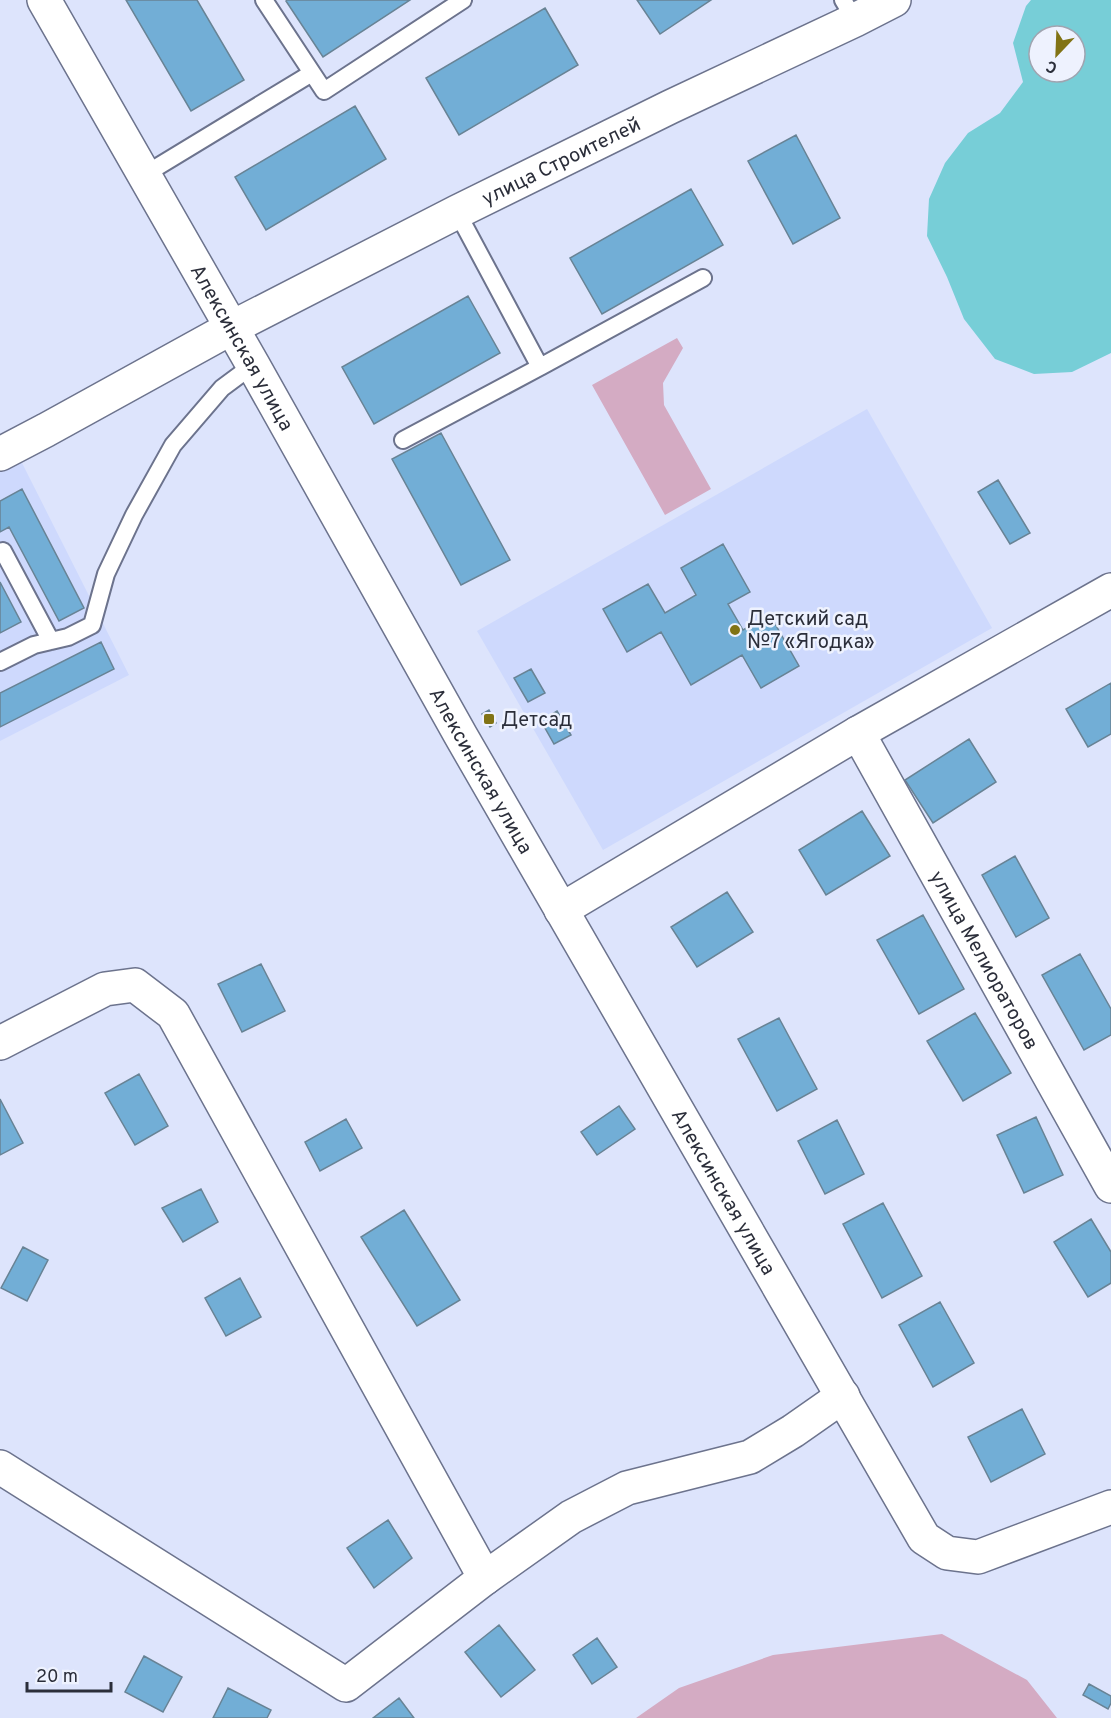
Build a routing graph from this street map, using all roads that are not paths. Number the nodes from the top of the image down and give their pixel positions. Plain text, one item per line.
1 (44, 0) edge
2 (264, 0) edge
3 (463, 0) edge
4 (894, 0) edge
5 (849, 10) edge
6 (312, 73) junction
7 (144, 175) junction
8 (457, 212) junction
9 (703, 278) dead end
10 (231, 328) junction
11 (253, 365) junction
12 (540, 367) junction
13 (404, 441) dead end
14 (0, 454) edge
15 (0, 553) edge
16 (1110, 593) edge
17 (51, 641) junction
18 (0, 662) edge
19 (858, 733) junction
20 (561, 910) junction
21 (0, 1044) edge
22 (1111, 1186) edge
23 (843, 1396) junction
24 (0, 1467) edge
25 (1111, 1507) edge
26 (485, 1578) junction

1 - 7 street, Алексинская улица
2 - 6 lane
3 - 6 lane
4 - 5 street, улица Строителей
5 - 8 street, улица Строителей
6 - 7 lane
7 - 10 street, Алексинская улица
8 - 10 street, улица Строителей
8 - 12 lane
9 - 12 lane
10 - 11 street, Алексинская улица
10 - 14 street, улица Строителей
11 - 17 lane
11 - 20 street, Алексинская улица
12 - 13 lane
15 - 17 lane
16 - 19 street
17 - 18 lane
19 - 20 street
19 - 22 street, улица Мелиораторов
20 - 23 street, Алексинская улица
21 - 26 street
23 - 25 street, Алексинская улица
23 - 26 street
24 - 26 street

